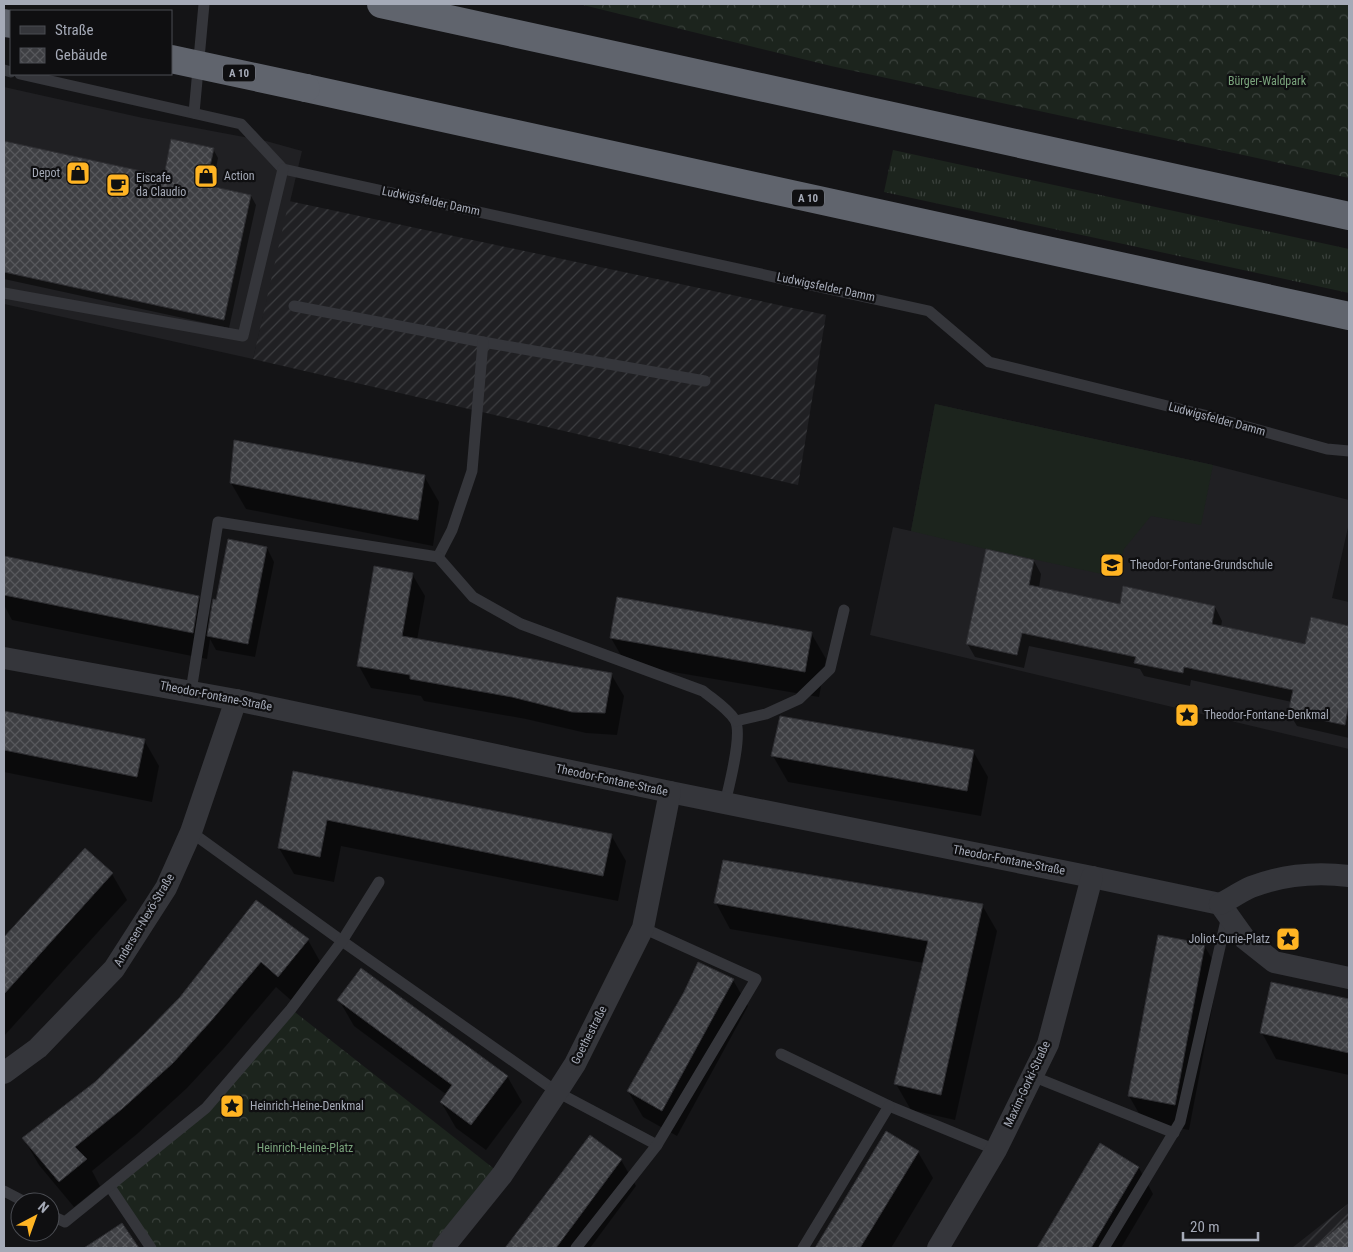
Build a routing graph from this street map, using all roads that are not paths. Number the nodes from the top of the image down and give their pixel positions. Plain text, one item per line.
1 (204, 4) edge
2 (382, 4) edge
3 (172, 59) edge
4 (24, 75) edge
5 (194, 113) junction
6 (283, 169) junction
7 (1349, 216) edge
8 (4, 293) edge
9 (294, 306) dead end
10 (1349, 316) edge
11 (483, 342) junction
12 (705, 380) dead end
13 (1349, 451) edge
14 (438, 557) junction
15 (844, 610) dead end
16 (4, 658) edge
17 (191, 691) junction
18 (236, 700) junction
19 (736, 721) junction
20 (670, 792) junction
21 (725, 804) junction
22 (191, 832) junction
23 (1349, 876) edge
24 (1092, 877) junction
25 (379, 882) dead end
26 (1224, 910) junction
27 (643, 928) junction
28 (342, 941) junction
29 (1349, 978) edge
30 (780, 1054) dead end
31 (4, 1073) edge
32 (1032, 1076) junction
33 (557, 1092) junction
34 (889, 1106) junction
35 (1174, 1133) junction
36 (658, 1145) junction
37 (996, 1150) junction
38 (110, 1187) junction
39 (60, 1220) edge
40 (151, 1248) edge
41 (443, 1248) edge
42 (576, 1248) edge
43 (803, 1248) edge
44 (938, 1248) edge
45 (1104, 1248) edge

1 - 5 lane
2 - 7 highway
3 - 10 highway, A 10, bridge
4 - 5 lane
5 - 6 lane
6 - 8 lane
6 - 13 lane, Ludwigsfelder Damm
9 - 11 lane
11 - 12 lane
11 - 14 lane
14 - 17 lane
14 - 19 lane
15 - 19 lane
16 - 17 street, Theodor-Fontane-Straße
17 - 18 street, Theodor-Fontane-Straße
18 - 20 street, Theodor-Fontane-Straße
18 - 22 street, Andersen-Nexö-Straße
19 - 21 lane
20 - 21 street, Theodor-Fontane-Straße
20 - 27 street, Goethestraße
21 - 24 street, Theodor-Fontane-Straße
22 - 28 lane
22 - 31 street, Andersen-Nexö-Straße
23 - 26 street
24 - 26 street, Theodor-Fontane-Straße
24 - 32 street, Maxim-Gorki-Straße
25 - 28 lane
26 - 29 street
26 - 35 lane
27 - 33 street, Goethestraße
27 - 36 lane
28 - 33 lane
28 - 38 lane
30 - 34 lane
32 - 35 lane
32 - 37 street, Maxim-Gorki-Straße
33 - 36 lane
33 - 41 street, Goethestraße
34 - 37 lane
34 - 43 lane
35 - 45 lane
36 - 42 lane
37 - 44 street, Maxim-Gorki-Straße
38 - 39 lane
38 - 40 lane

